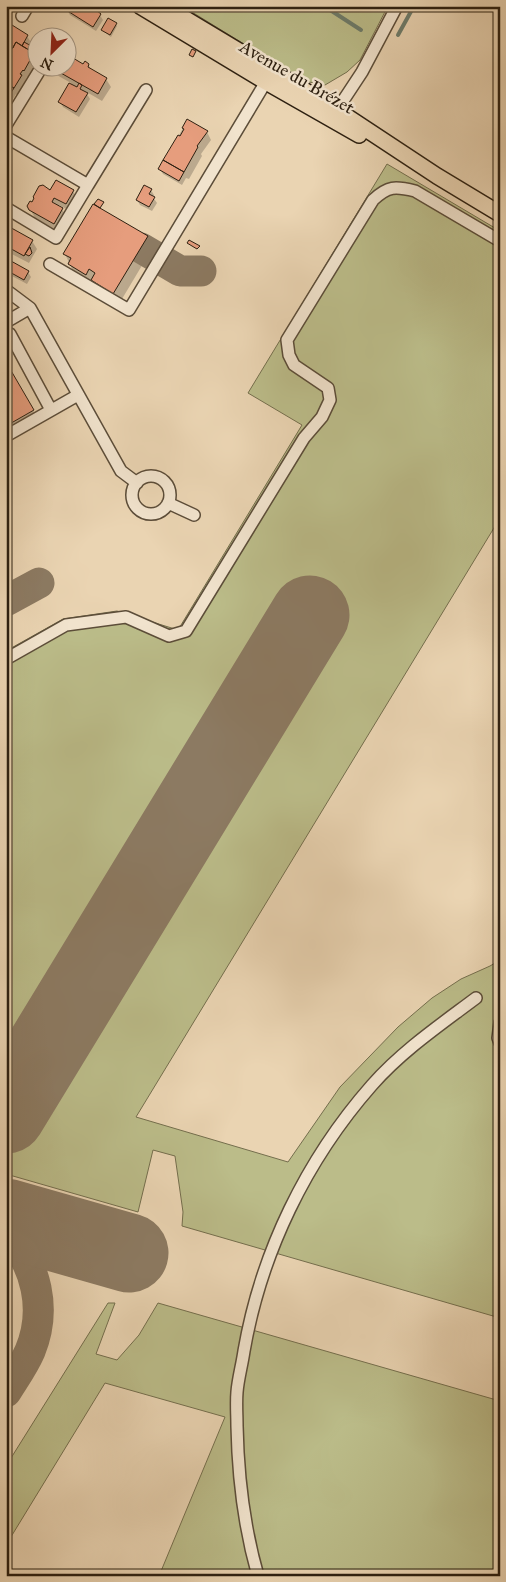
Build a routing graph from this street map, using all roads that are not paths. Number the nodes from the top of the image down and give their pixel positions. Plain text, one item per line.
1 (140, 6) edge
2 (164, 6) edge
3 (397, 6) edge
4 (269, 77) junction
5 (33, 78) edge
6 (146, 90) dead end
7 (11, 106) edge
8 (334, 115) junction
9 (6, 125) edge
10 (6, 136) edge
11 (88, 185) junction
12 (6, 208) edge
13 (500, 214) edge
14 (500, 241) edge
15 (50, 264) dead end
16 (6, 290) edge
17 (30, 308) junction
18 (6, 322) edge
19 (10, 334) dead end
20 (78, 395) junction
21 (51, 410) junction
22 (6, 436) edge
23 (137, 483) junction
24 (168, 503) junction
25 (194, 515) dead end
26 (6, 658) edge
27 (476, 998) dead end
28 (500, 1023) edge
29 (500, 1043) edge
30 (258, 1576) edge

1 - 4 main road, Avenue du Brézet
2 - 4 main road, Avenue du Brézet
3 - 8 street
4 - 8 main road, Avenue du Brézet
4 - 15 street
5 - 7 street
6 - 11 street
7 - 9 street
8 - 13 main road, Avenue du Brézet
10 - 11 street
11 - 12 street
14 - 26 street
16 - 17 street
17 - 18 street
17 - 20 street
19 - 21 street
20 - 21 street
20 - 23 street
21 - 22 street
23 - 24 street
23 - 24 street
24 - 25 street
27 - 30 street
28 - 29 street

